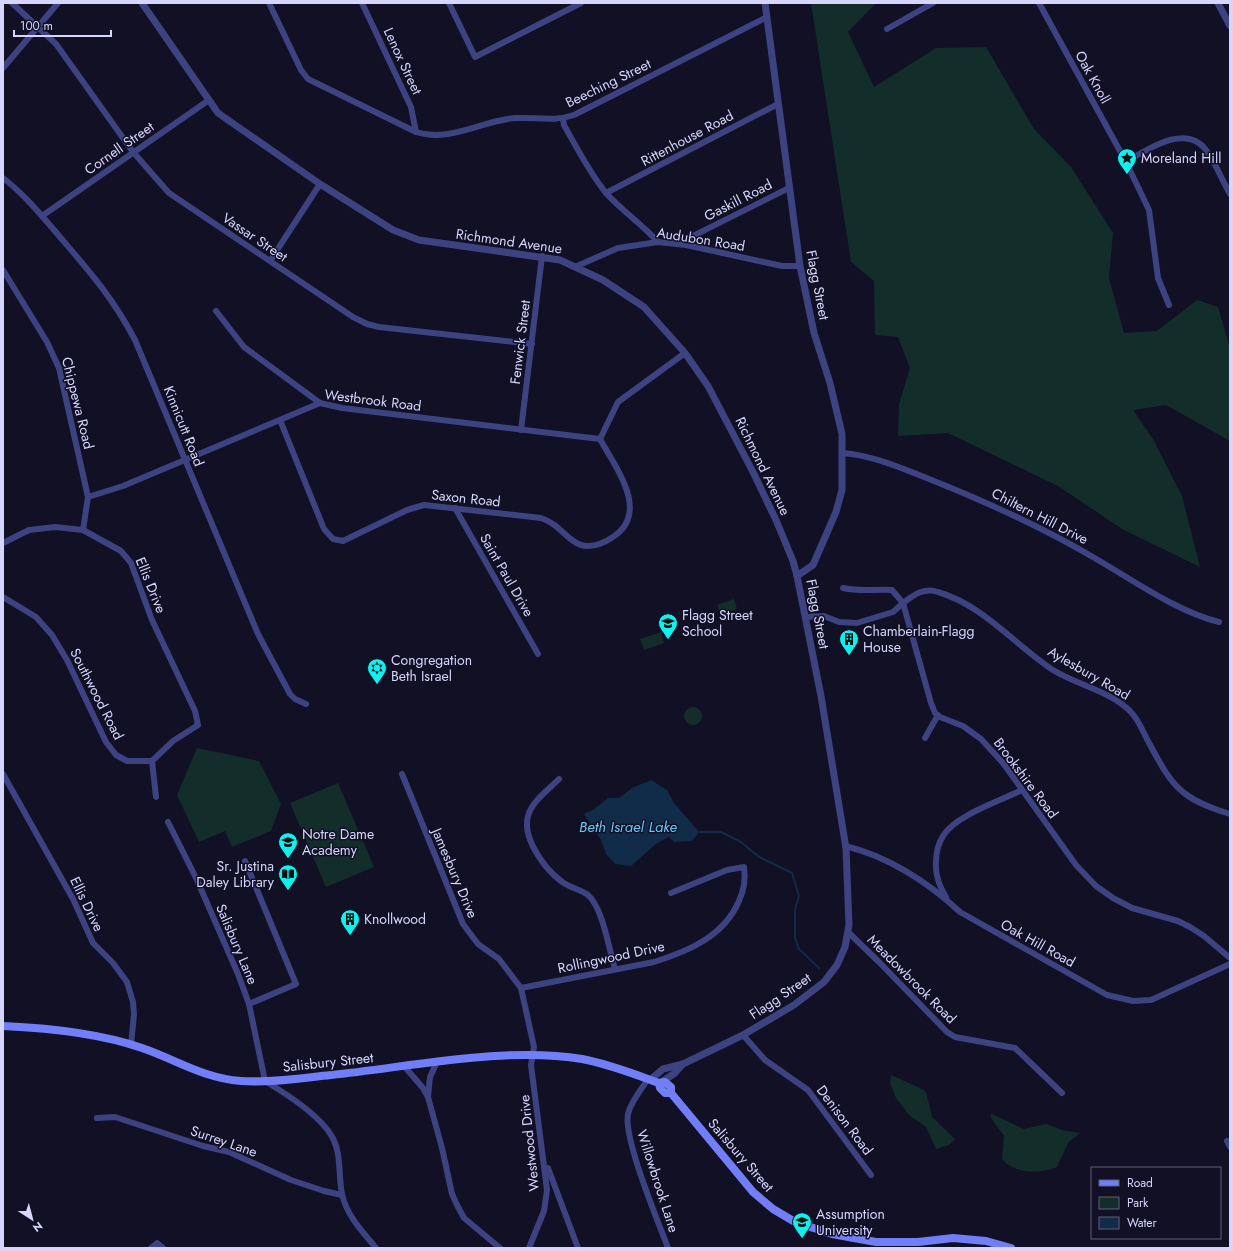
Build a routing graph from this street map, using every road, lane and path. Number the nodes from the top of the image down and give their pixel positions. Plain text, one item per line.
1 (12, 3) edge
2 (58, 3) edge
3 (142, 3) edge
4 (269, 3) edge
5 (362, 3) edge
6 (449, 3) edge
7 (581, 3) edge
8 (764, 3) edge
9 (934, 3) edge
10 (1039, 3) edge
11 (1218, 3) edge
12 (766, 17) junction
13 (39, 26) junction
14 (1230, 26) edge
15 (887, 29) dead end
16 (3, 68) edge
17 (209, 100) junction
18 (778, 104) junction
19 (563, 118) junction
20 (416, 132) junction
21 (133, 152) junction
22 (1126, 162) junction
23 (3, 178) edge
24 (320, 184) junction
25 (789, 188) junction
26 (606, 193) junction
27 (1230, 194) edge
28 (42, 216) junction
29 (658, 242) junction
30 (677, 244) junction
31 (542, 256) junction
32 (270, 261) junction
33 (577, 266) junction
34 (800, 266) junction
35 (3, 270) edge
36 (1169, 305) dead end
37 (216, 311) dead end
38 (532, 344) junction
39 (685, 353) junction
40 (320, 403) junction
41 (280, 420) junction
42 (521, 430) junction
43 (600, 439) junction
44 (842, 453) junction
45 (185, 460) junction
46 (88, 497) junction
47 (455, 508) junction
48 (83, 530) junction
49 (3, 543) edge
50 (797, 576) junction
51 (843, 588) dead end
52 (3, 597) edge
53 (902, 603) junction
54 (805, 617) junction
55 (1219, 622) dead end
56 (538, 654) dead end
57 (306, 704) dead end
58 (938, 715) junction
59 (925, 738) dead end
60 (152, 762) junction
61 (3, 774) edge
62 (402, 774) dead end
63 (559, 779) dead end
64 (1022, 790) junction
65 (156, 797) dead end
66 (1230, 814) edge
67 (168, 822) dead end
68 (845, 846) junction
69 (246, 861) dead end
70 (671, 893) dead end
71 (948, 899) junction
72 (848, 932) junction
73 (1230, 958) edge
74 (1230, 964) edge
75 (615, 969) junction
76 (521, 988) junction
77 (249, 1004) junction
78 (3, 1026) edge
79 (743, 1035) junction
80 (131, 1045) junction
81 (533, 1056) junction
82 (437, 1062) junction
83 (683, 1064) junction
84 (404, 1066) junction
85 (649, 1079) junction
86 (265, 1081) junction
87 (659, 1083) junction
88 (1062, 1093) dead end
89 (428, 1096) junction
90 (97, 1118) dead end
91 (1227, 1141) dead end
92 (1230, 1147) edge
93 (544, 1159) junction
94 (871, 1175) dead end
95 (342, 1195) junction
96 (151, 1248) edge
97 (164, 1248) edge
98 (376, 1248) edge
99 (500, 1248) edge
100 (529, 1248) edge
101 (578, 1248) edge
102 (668, 1248) edge
103 (1011, 1248) edge

1 - 13 street, Vassar Street
2 - 13 street
3 - 17 street, Richmond Avenue
4 - 20 street, Beeching Street
5 - 20 street, Lenox Street
6 - 7 street
8 - 12 street, Flagg Street
9 - 15 street
10 - 22 street, Oak Knoll
11 - 14 street
12 - 18 street, Flagg Street
12 - 19 street, Beeching Street
13 - 16 street
13 - 21 street, Vassar Street
17 - 21 street, Cornell Street
17 - 24 street, Richmond Avenue
18 - 25 street, Flagg Street
18 - 26 street, Rittenhouse Road
19 - 20 street, Beeching Street
19 - 26 street
21 - 28 street, Cornell Street
21 - 32 street, Vassar Street
22 - 27 street
22 - 36 street, Oak Knoll
23 - 28 street, Kinnicutt Road
24 - 31 street, Richmond Avenue
24 - 32 street
25 - 30 street, Gaskill Road
25 - 34 street, Flagg Street
26 - 29 street
28 - 45 street, Kinnicutt Road
29 - 30 street, Audubon Road
29 - 33 street, Audubon Road
30 - 34 street, Audubon Road
31 - 33 street, Richmond Avenue
31 - 38 street, Fenwick Street
32 - 38 street, Vassar Street
33 - 39 street, Richmond Avenue
34 - 44 street, Flagg Street
35 - 46 street, Chippewa Road
37 - 40 street
38 - 42 street, Fenwick Street
39 - 43 street
39 - 50 street, Richmond Avenue
40 - 41 street, Westbrook Road
40 - 42 street, Westbrook Road
41 - 45 street, Westbrook Road
41 - 47 street, Saxon Road
42 - 43 street, Westbrook Road
43 - 47 street, Saxon Road
44 - 50 street, Flagg Street
44 - 55 street, Chiltern Hill Drive
45 - 46 street, Westbrook Road
45 - 57 street, Kinnicutt Road
46 - 48 street, Chippewa Road
47 - 56 street, Saint Paul Drive
48 - 49 street, Ellis Drive
48 - 60 street, Ellis Drive
50 - 54 street, Flagg Street
51 - 53 street
52 - 60 street, Southwood Road
53 - 54 street
53 - 58 street
53 - 66 street, Aylesbury Road
54 - 68 street, Flagg Street
58 - 59 street
58 - 64 street, Brookshire Road
60 - 65 street
61 - 80 street, Ellis Drive
62 - 76 street, Jamesbury Drive
63 - 75 street
64 - 71 street
64 - 73 street, Brookshire Road
67 - 77 street, Salisbury Lane
68 - 71 street, Oak Hill Road
68 - 72 street, Flagg Street
69 - 77 street
70 - 75 street, Rollingwood Drive
71 - 74 street, Oak Hill Road
72 - 79 street, Flagg Street
72 - 88 street, Meadowbrook Road
75 - 76 street, Rollingwood Drive
76 - 81 street, Jamesbury Drive
77 - 86 street, Salisbury Lane
78 - 80 main road, Salisbury Street
79 - 83 street, Flagg Street
79 - 94 street, Denison Road
80 - 86 main road, Salisbury Street
81 - 82 main road, Salisbury Street
81 - 85 main road, Salisbury Street
81 - 93 street, Westwood Drive
82 - 84 main road, Salisbury Street
82 - 89 street
83 - 85 street, Flagg Street
83 - 87 street, Flagg Street
84 - 86 main road, Salisbury Street
84 - 89 street
85 - 87 main road, Salisbury Street
85 - 102 street, Willowbrook Lane
86 - 95 street
87 - 103 main road, Salisbury Street
89 - 99 street
90 - 95 street, Surrey Lane
91 - 92 street
93 - 100 street, Westwood Drive
93 - 101 street
95 - 98 street
96 - 97 street

